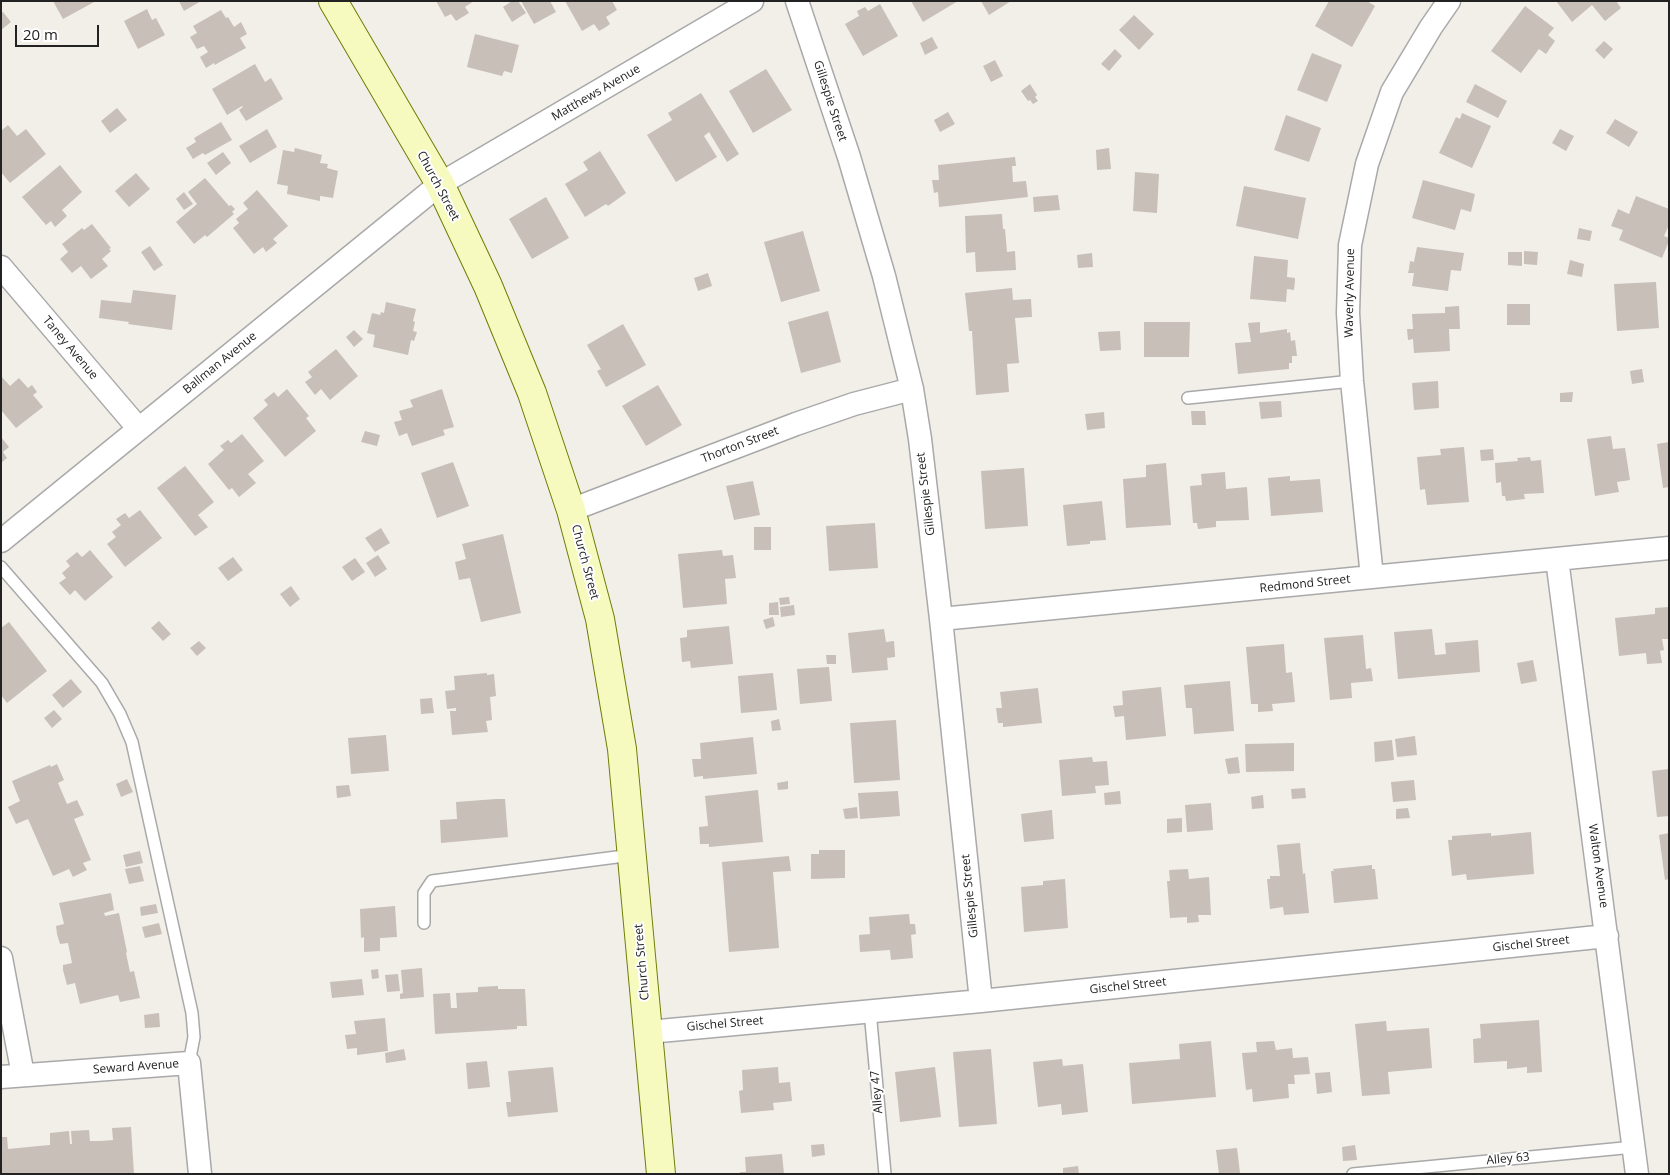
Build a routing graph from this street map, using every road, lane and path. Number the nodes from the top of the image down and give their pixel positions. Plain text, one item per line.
1 (333, 1) edge
2 (752, 1) edge
3 (797, 1) edge
4 (1449, 1) edge
5 (440, 184) junction
6 (1, 267) edge
7 (1352, 381) junction
8 (912, 389) junction
9 (1188, 398) dead end
10 (139, 429) junction
11 (571, 510) junction
12 (1, 542) edge
13 (1669, 548) edge
14 (1557, 559) junction
15 (1, 567) edge
16 (1372, 577) junction
17 (941, 619) junction
18 (632, 855) junction
19 (424, 923) dead end
20 (1607, 936) junction
21 (1, 958) edge
22 (980, 1001) junction
23 (870, 1011) junction
24 (649, 1032) junction
25 (189, 1063) junction
26 (12, 1076) edge
27 (1634, 1147) junction
28 (200, 1174) edge
29 (661, 1174) edge
30 (885, 1174) edge
31 (1353, 1174) edge
32 (1637, 1174) edge

1 - 5 main road, Church Street
2 - 5 street, Matthews Avenue
3 - 8 street, Gillespie Street
4 - 7 street, Waverly Avenue
5 - 10 street, Ballman Avenue
5 - 11 main road, Church Street
6 - 10 street, Taney Avenue
7 - 9 lane
7 - 16 street, Waverly Avenue
8 - 11 street, Thorton Street
8 - 17 street, Gillespie Street
10 - 12 street, Ballman Avenue
11 - 18 main road, Church Street
13 - 14 street, Redmond Street
14 - 16 street, Redmond Street
14 - 20 street, Walton Avenue
15 - 25 lane
16 - 17 street, Redmond Street
17 - 22 street, Gillespie Street
18 - 19 lane
18 - 24 main road, Church Street
20 - 22 street, Gischel Street
20 - 27 street, Walton Avenue
21 - 26 street
22 - 23 street, Gischel Street
23 - 24 street, Gischel Street
23 - 30 lane, Alley 47
24 - 29 main road, Church Street
25 - 26 street, Seward Avenue
25 - 28 street, Seward Avenue
27 - 31 lane, Alley 63
27 - 32 street, Walton Avenue

